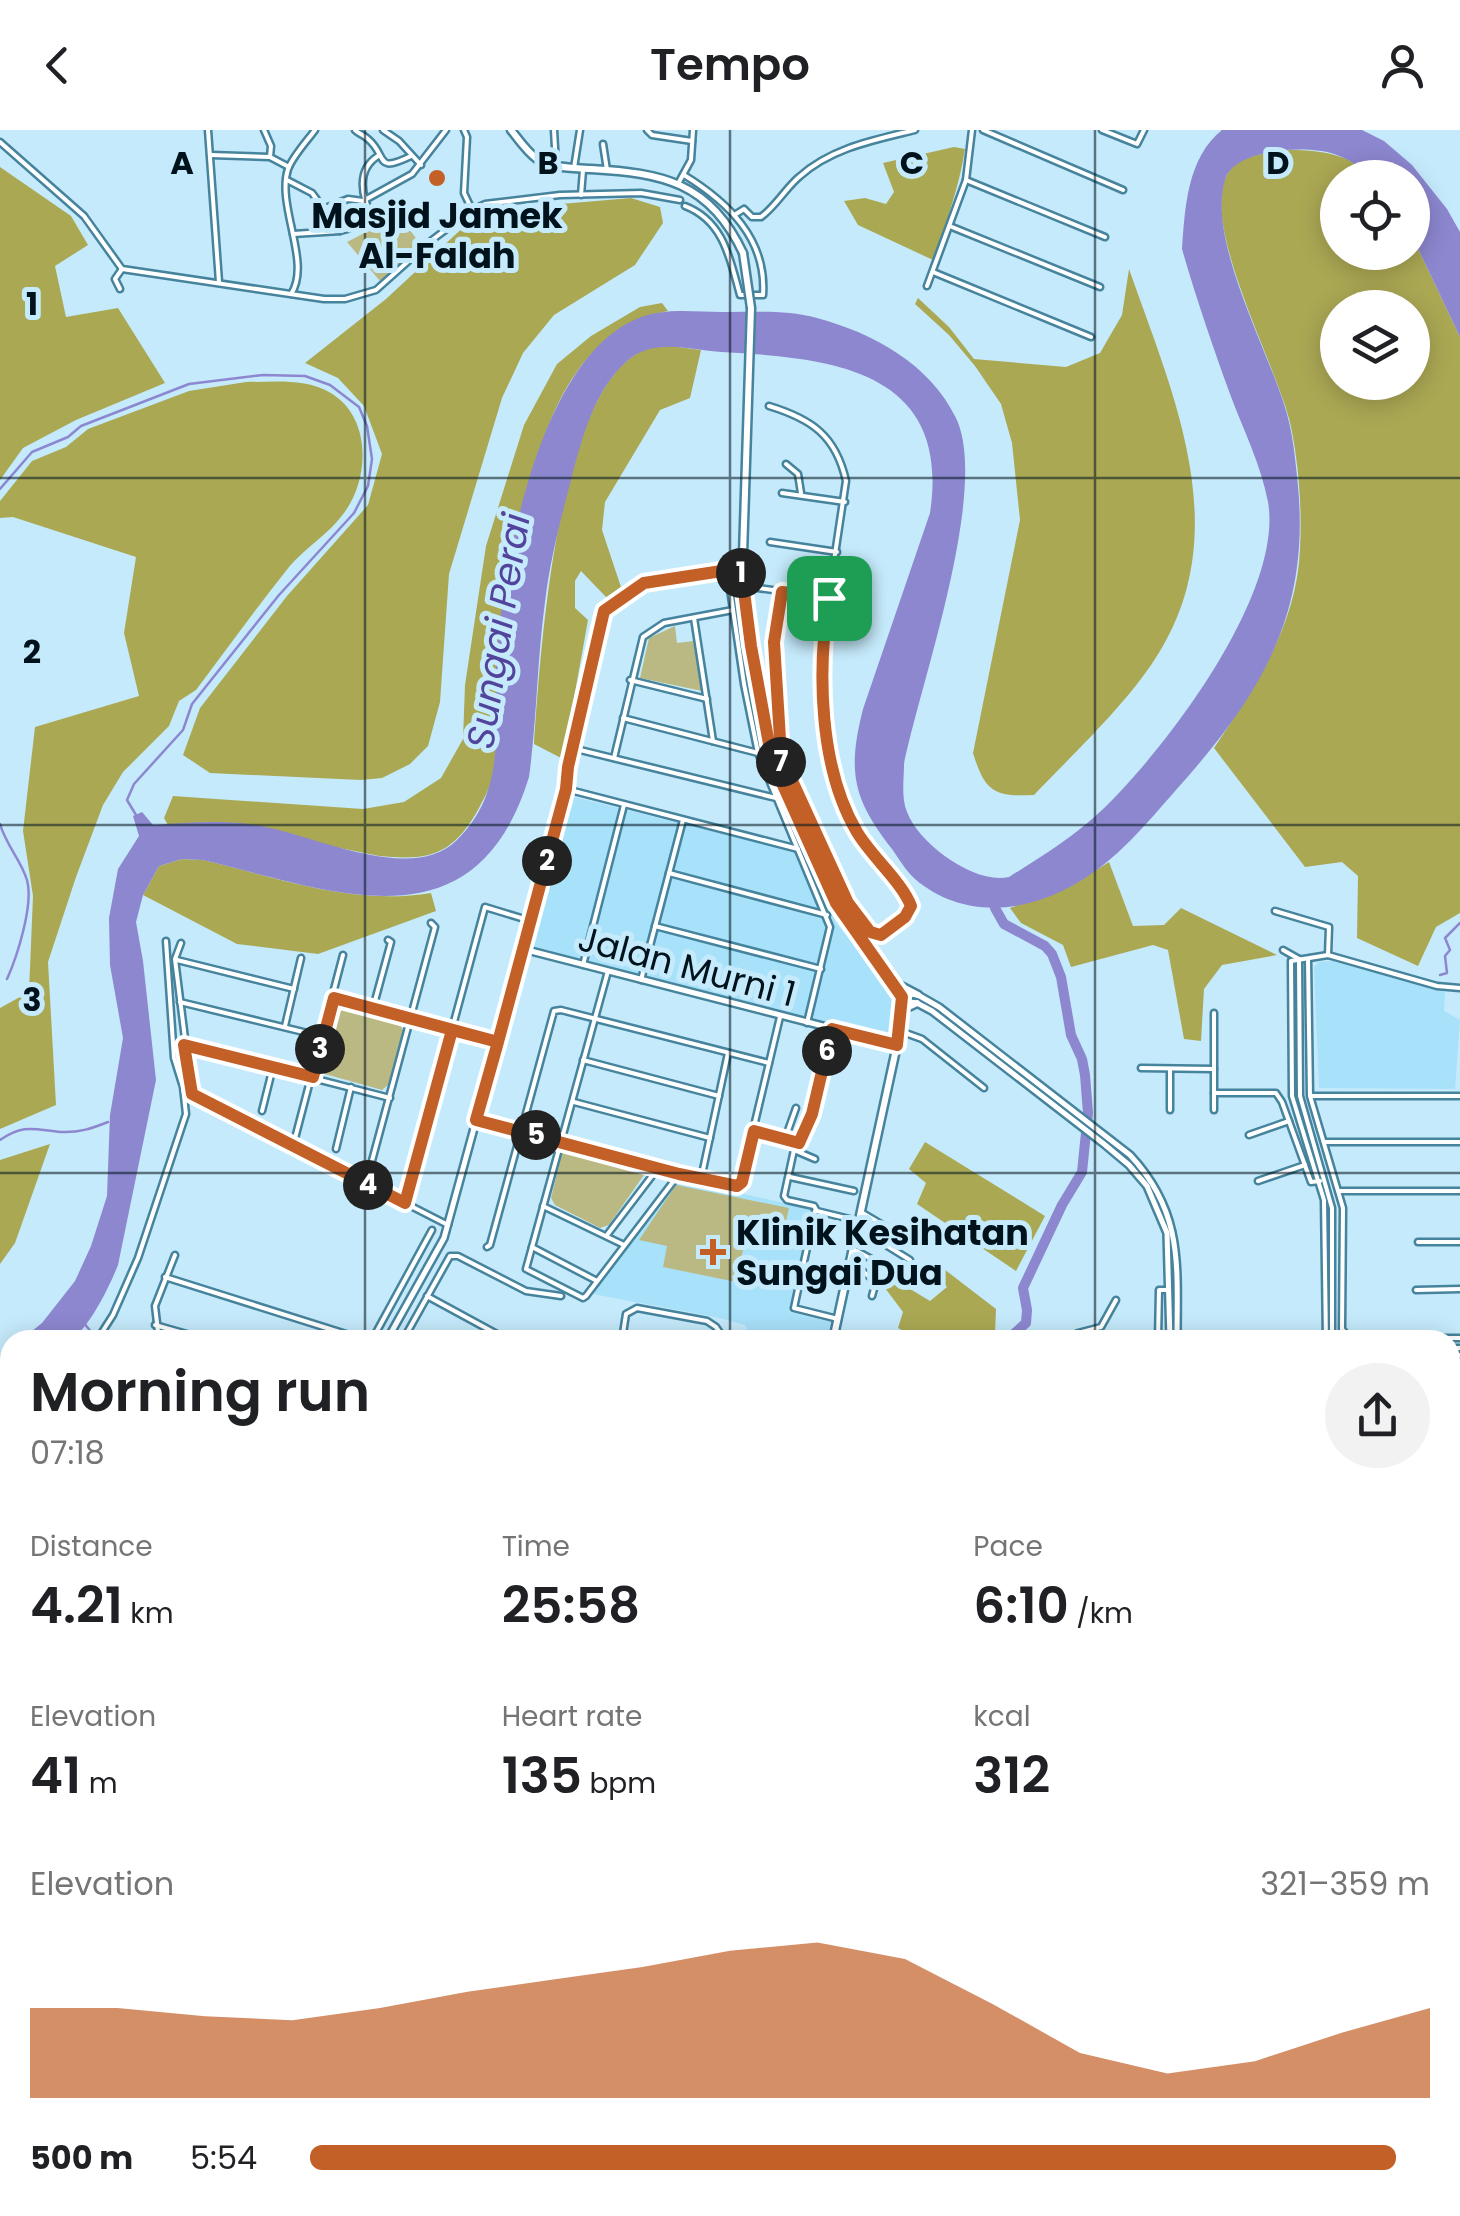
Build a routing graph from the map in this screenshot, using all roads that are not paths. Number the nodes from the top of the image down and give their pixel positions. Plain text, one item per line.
1 (208, 130) edge
2 (264, 130) edge
3 (316, 130) edge
4 (355, 130) edge
5 (383, 130) edge
6 (446, 130) edge
7 (464, 130) edge
8 (511, 130) edge
9 (554, 130) edge
10 (580, 130) edge
11 (647, 130) edge
12 (693, 130) edge
13 (915, 130) edge
14 (972, 130) edge
15 (983, 130) edge
16 (1102, 130) edge
17 (1144, 130) edge
18 (692, 141) junction
19 (0, 142) edge
20 (603, 144) dead end
21 (210, 155) junction
22 (378, 156) junction
23 (411, 156) junction
24 (270, 157) junction
25 (421, 165) junction
26 (556, 165) junction
27 (289, 167) junction
28 (579, 168) junction
29 (607, 170) junction
30 (682, 178) junction
31 (287, 180) junction
32 (966, 180) junction
33 (1123, 190) dead end
34 (580, 196) junction
35 (363, 200) junction
36 (680, 200) dead end
37 (685, 206) dead end
38 (323, 208) junction
39 (472, 210) junction
40 (736, 214) junction
41 (952, 226) junction
42 (340, 231) junction
43 (292, 234) junction
44 (1105, 237) dead end
45 (122, 269) junction
46 (933, 272) junction
47 (218, 282) junction
48 (927, 286) dead end
49 (1100, 287) dead end
50 (120, 289) dead end
51 (290, 294) junction
52 (1092, 337) dead end
53 (769, 406) dead end
54 (786, 464) dead end
55 (782, 493) dead end
56 (800, 494) junction
57 (845, 502) junction
58 (770, 542) dead end
59 (837, 552) junction
60 (741, 568) junction
61 (727, 570) junction
62 (751, 587) dead end
63 (782, 592) junction
64 (829, 598) junction
65 (733, 610) junction
66 (694, 617) junction
67 (630, 680) junction
68 (707, 699) junction
69 (623, 718) junction
70 (713, 741) junction
71 (572, 748) junction
72 (758, 753) junction
73 (614, 758) junction
74 (782, 758) junction
75 (773, 762) junction
76 (566, 789) junction
77 (776, 798) junction
78 (624, 804) junction
79 (683, 820) junction
80 (798, 849) junction
81 (669, 873) junction
82 (1275, 911) dead end
83 (827, 915) junction
84 (531, 921) junction
85 (431, 924) dead end
86 (655, 926) junction
87 (388, 940) dead end
88 (166, 942) dead end
89 (181, 943) dead end
90 (523, 949) junction
91 (1284, 950) dead end
92 (344, 954) dead end
93 (1328, 955) junction
94 (302, 958) dead end
95 (175, 959) junction
96 (1299, 959) junction
97 (1308, 959) junction
98 (583, 965) junction
99 (822, 968) junction
100 (608, 971) junction
101 (641, 980) junction
102 (894, 983) junction
103 (294, 988) junction
104 (1460, 988) edge
105 (334, 998) junction
106 (918, 999) junction
107 (902, 1001) junction
108 (180, 1002) junction
109 (374, 1008) junction
110 (1214, 1013) dead end
111 (780, 1016) junction
112 (411, 1019) junction
113 (595, 1019) junction
114 (808, 1023) junction
115 (284, 1027) junction
116 (832, 1029) junction
117 (452, 1030) junction
118 (900, 1031) junction
119 (324, 1037) junction
120 (498, 1042) junction
121 (184, 1045) junction
122 (897, 1045) junction
123 (728, 1052) junction
124 (583, 1060) junction
125 (769, 1063) junction
126 (273, 1067) junction
127 (1141, 1068) dead end
128 (1170, 1068) junction
129 (1214, 1069) junction
130 (313, 1077) junction
131 (351, 1088) junction
132 (984, 1088) dead end
133 (1214, 1092) junction
134 (718, 1096) junction
135 (1292, 1096) junction
136 (1300, 1096) junction
137 (1310, 1096) junction
138 (1460, 1096) edge
139 (390, 1098) junction
140 (572, 1101) junction
141 (796, 1108) dead end
142 (1170, 1110) dead end
143 (1214, 1110) dead end
144 (262, 1111) dead end
145 (476, 1120) junction
146 (1289, 1122) junction
147 (520, 1131) junction
148 (754, 1131) junction
149 (1249, 1135) dead end
150 (710, 1138) junction
151 (786, 1139) junction
152 (1107, 1141) junction
153 (561, 1142) junction
154 (1326, 1142) junction
155 (1460, 1142) edge
156 (799, 1143) junction
157 (294, 1146) junction
158 (336, 1149) dead end
159 (794, 1150) junction
160 (815, 1158) dead end
161 (1305, 1165) junction
162 (658, 1168) junction
163 (679, 1174) junction
164 (788, 1177) junction
165 (700, 1179) junction
166 (1320, 1180) junction
167 (1258, 1181) dead end
168 (366, 1184) junction
169 (854, 1191) dead end
170 (1339, 1191) junction
171 (1460, 1191) edge
172 (405, 1203) junction
173 (543, 1206) junction
174 (816, 1208) junction
175 (861, 1212) junction
176 (859, 1221) junction
177 (448, 1224) junction
178 (432, 1230) dead end
179 (607, 1235) junction
180 (856, 1236) junction
181 (908, 1240) dead end
182 (1418, 1242) dead end
183 (1460, 1242) edge
184 (624, 1245) junction
185 (486, 1247) dead end
186 (532, 1247) junction
187 (853, 1249) junction
188 (1342, 1253) junction
189 (175, 1255) dead end
190 (1329, 1258) junction
191 (850, 1260) junction
192 (910, 1260) dead end
193 (897, 1273) dead end
194 (165, 1277) junction
195 (598, 1281) junction
196 (1460, 1289) edge
197 (1170, 1290) junction
198 (1416, 1290) dead end
199 (427, 1296) junction
200 (561, 1296) dead end
201 (872, 1296) dead end
202 (1116, 1300) dead end
203 (838, 1319) junction
204 (155, 1325) junction
205 (104, 1330) edge
206 (156, 1330) edge
207 (173, 1330) edge
208 (337, 1330) edge
209 (375, 1330) edge
210 (393, 1330) edge
211 (408, 1330) edge
212 (490, 1330) edge
213 (624, 1330) edge
214 (719, 1330) edge
215 (836, 1330) edge
216 (1087, 1330) edge
217 (1158, 1330) edge
218 (1173, 1330) edge
219 (1174, 1330) edge
220 (1329, 1330) edge
221 (1343, 1330) edge

1 - 21 street
2 - 24 street
3 - 27 street
4 - 22 street
5 - 23 street
6 - 25 street
7 - 39 street
8 - 26 main road
9 - 26 street
10 - 28 street
11 - 18 street
12 - 18 street
13 - 40 street
14 - 32 street
15 - 33 street
16 - 17 street
18 - 30 street
19 - 45 street
20 - 29 street
21 - 24 street
21 - 47 street
22 - 23 street
22 - 35 street
23 - 25 street
24 - 27 street
25 - 35 street
26 - 28 main road
27 - 31 street
28 - 29 main road
28 - 34 street
29 - 30 main road
30 - 40 street
30 - 60 main road, bridge
31 - 38 street
31 - 43 street
32 - 41 street
32 - 44 street
34 - 36 street
34 - 39 street
35 - 38 street
35 - 42 street
37 - 40 street
38 - 42 street
39 - 51 street
41 - 46 street
41 - 49 street
42 - 43 street
43 - 51 street
45 - 47 street
45 - 50 street
46 - 48 street
46 - 52 street
47 - 51 street
53 - 57 street
54 - 56 street
55 - 56 street
56 - 57 street
57 - 59 street
58 - 59 street
59 - 64 street
60 - 61 street
60 - 75 main road
61 - 65 street
61 - 71 street
62 - 63 street
63 - 64 street
63 - 74 street
64 - 74 street
65 - 66 street
65 - 72 street
66 - 67 street
66 - 68 street
67 - 68 street
67 - 69 street
68 - 70 street
69 - 70 street
69 - 73 street
70 - 72 street
71 - 73 street
71 - 76 street
72 - 77 street
73 - 77 street
74 - 75 street
75 - 102 main road
76 - 78 street
76 - 84 street
77 - 80 street
78 - 79 street
78 - 98 street
79 - 80 street
79 - 81 street
80 - 83 street
81 - 83 street
81 - 86 street
82 - 93 street
83 - 99 street
84 - 90 street
84 - 117 street
85 - 112 street
86 - 99 street
86 - 101 street
87 - 109 street
88 - 205 street
89 - 95 street
90 - 98 street, Jalan Murni 1
90 - 120 street
91 - 96 street
92 - 105 street
93 - 97 street
93 - 104 street
94 - 103 street
95 - 103 street
95 - 108 street
96 - 97 street
96 - 135 street
96 - 136 street
97 - 137 street
98 - 100 street, Jalan Murni 1
99 - 114 street
100 - 101 street, Jalan Murni 1
100 - 113 street
101 - 111 street, Jalan Murni 1
102 - 106 main road
102 - 107 main road
103 - 115 street
105 - 109 street
105 - 119 street
106 - 107 main road
106 - 107 street
106 - 152 street
107 - 118 main road
108 - 115 street
108 - 121 street
109 - 112 street
110 - 129 street
111 - 114 street, Jalan Murni 1
111 - 125 street
112 - 117 street
112 - 139 street
113 - 123 street
113 - 124 street
113 - 147 street
114 - 116 street, Jalan Murni 1
115 - 119 street
116 - 122 street, Jalan Murni 1
116 - 156 street
117 - 120 street
117 - 172 street
118 - 122 main road
118 - 132 street
119 - 130 street
120 - 145 street
121 - 126 street
121 - 157 street
122 - 175 main road
123 - 125 street
123 - 134 street
124 - 134 street
124 - 140 street
125 - 148 street
126 - 130 street
126 - 144 street
127 - 128 street
128 - 129 street
128 - 142 street
129 - 133 street
130 - 131 street
130 - 157 street
131 - 139 street
131 - 158 street
133 - 143 street
133 - 146 street
134 - 150 street
135 - 136 street
135 - 166 street
136 - 137 street
136 - 190 street
137 - 138 street
137 - 154 street
139 - 168 street
140 - 150 street
140 - 153 street
141 - 151 street
145 - 147 street
145 - 177 street
146 - 149 street
146 - 161 street
147 - 153 street
147 - 185 street
148 - 151 street
148 - 165 street
150 - 165 street
151 - 156 street
152 - 197 street
152 - 219 street
153 - 162 street
153 - 173 street
154 - 155 street
154 - 170 street
156 - 159 street
157 - 168 street
159 - 160 street
159 - 164 street
161 - 166 street
161 - 167 street
162 - 163 street
162 - 179 street
163 - 165 street
163 - 184 street
164 - 169 street
164 - 174 street
166 - 190 street
168 - 172 street
170 - 171 street
170 - 188 street
172 - 177 street
173 - 179 street
173 - 186 street
174 - 176 street
174 - 203 street
175 - 176 main road
175 - 181 street
176 - 180 main road
177 - 210 street
178 - 209 street
179 - 184 street
180 - 187 main road
180 - 192 street
182 - 183 street
184 - 195 street
186 - 195 street
186 - 195 street
187 - 191 main road
187 - 193 street
188 - 190 street
188 - 221 street
189 - 194 street
190 - 220 street
191 - 201 street
191 - 203 main road
194 - 204 street
194 - 208 street
196 - 198 street
197 - 217 street
197 - 218 street
199 - 200 street
199 - 211 street
199 - 212 street
202 - 216 street
203 - 215 main road
204 - 206 street
204 - 207 street
213 - 214 street

